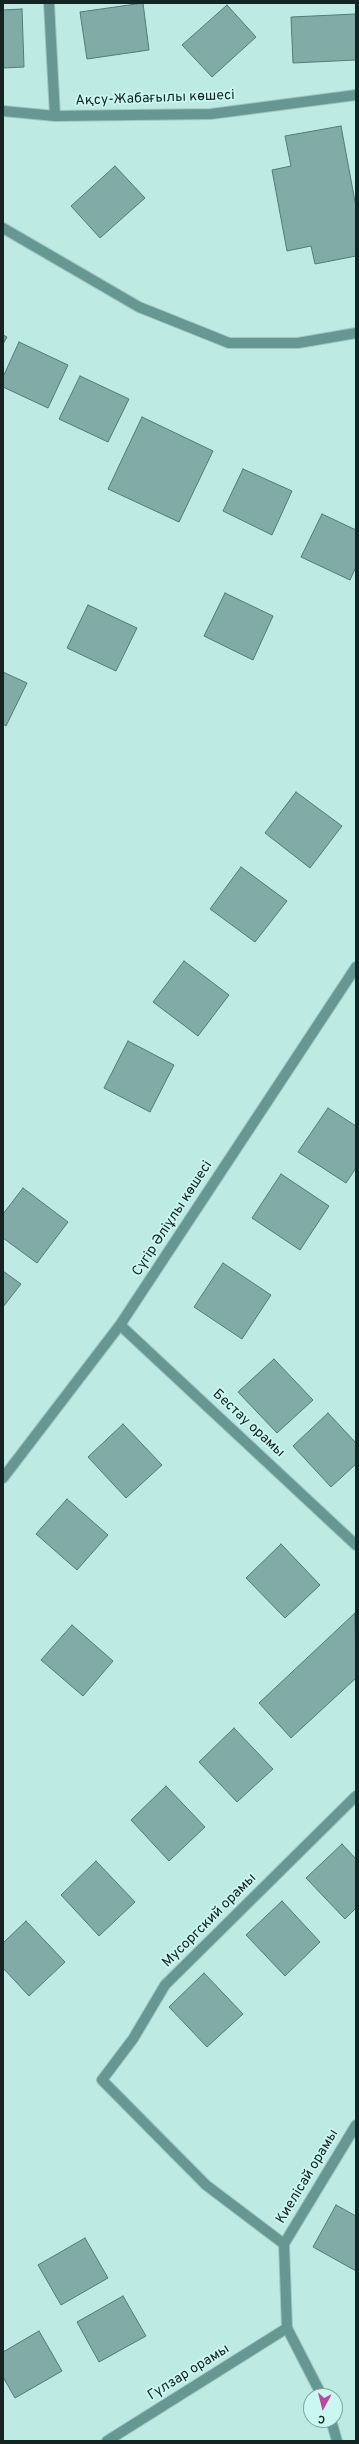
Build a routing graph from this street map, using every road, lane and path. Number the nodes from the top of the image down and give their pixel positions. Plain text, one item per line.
1 (49, 3) edge
2 (356, 95) edge
3 (3, 111) edge
4 (55, 116) junction
5 (3, 228) edge
6 (356, 333) edge
7 (356, 967) edge
8 (120, 1325) junction
9 (3, 1478) edge
10 (356, 1545) edge
11 (356, 1796) edge
12 (356, 2125) edge
13 (284, 2244) junction
14 (287, 2328) junction
15 (318, 2388) edge
16 (333, 2428) edge
17 (107, 2441) edge
18 (337, 2441) edge

1 - 4 street
2 - 4 street, Ақсу-Жабағылы көшесі
3 - 4 street, Ақсу-Жабағылы көшесі
5 - 6 street
7 - 8 street, Сүгір Әліұлы көшесі
8 - 9 street, Сүгір Әліұлы көшесі
8 - 10 street, Бестау орамы
11 - 13 street, Мусоргский орамы
12 - 13 street, Киелісай орамы
13 - 14 street
14 - 15 street
14 - 17 street, Гүлзар орамы
16 - 18 street

